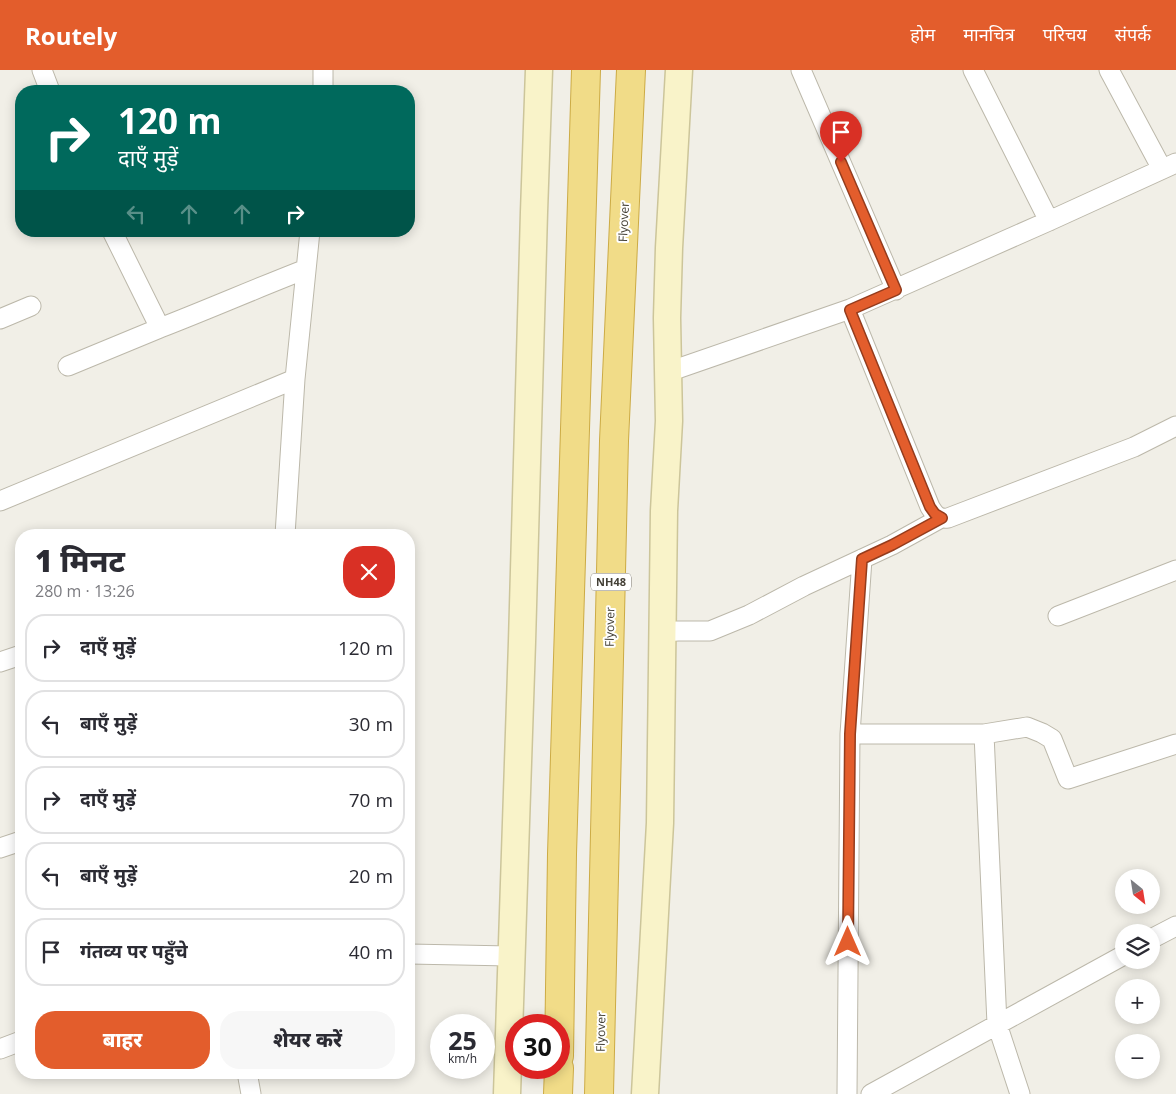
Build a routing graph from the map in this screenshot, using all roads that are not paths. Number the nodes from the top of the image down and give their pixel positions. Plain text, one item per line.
1 (42, 70) edge
2 (323, 70) edge
3 (539, 70) edge
4 (586, 70) edge
5 (631, 70) edge
6 (678, 70) edge
7 (802, 70) edge
8 (974, 70) edge
9 (1109, 70) edge
10 (48, 85) edge
11 (323, 85) edge
12 (1169, 166) edge
13 (1050, 221) junction
14 (115, 237) edge
15 (309, 237) edge
16 (306, 269) junction
17 (896, 290) junction
18 (31, 306) dead end
19 (850, 310) junction
20 (0, 319) edge
21 (160, 328) junction
22 (68, 366) dead end
23 (668, 372) junction
24 (295, 379) junction
25 (1176, 426) edge
26 (0, 501) edge
27 (942, 518) junction
28 (285, 529) edge
29 (862, 559) junction
30 (1176, 570) edge
31 (1058, 616) dead end
32 (662, 632) junction
33 (15, 657) edge
34 (0, 662) edge
35 (850, 734) junction
36 (984, 734) junction
37 (1176, 744) edge
38 (15, 843) edge
39 (0, 848) edge
40 (1176, 926) edge
41 (1160, 934) edge
42 (415, 954) edge
43 (511, 956) junction
44 (1115, 960) edge
45 (560, 1014) edge
46 (997, 1024) junction
47 (15, 1043) edge
48 (0, 1049) edge
49 (248, 1079) edge
50 (558, 1079) edge
51 (879, 1092) edge
52 (251, 1094) edge
53 (507, 1094) edge
54 (558, 1094) edge
55 (599, 1094) edge
56 (645, 1094) edge
57 (847, 1094) edge
58 (1020, 1094) edge

1 - 10 street
2 - 11 street
3 - 43 main road
4 - 45 highway
5 - 55 highway, Flyover / NH48
6 - 23 main road
7 - 17 street
8 - 13 street
9 - 12 street
12 - 13 street
13 - 17 street
14 - 21 street
15 - 16 street
16 - 21 street
16 - 24 street
17 - 19 street
18 - 20 street
19 - 23 street
19 - 27 street
21 - 22 street
23 - 32 main road
24 - 26 street
24 - 28 street
25 - 27 street
27 - 29 street
29 - 32 street
29 - 35 street
30 - 31 street
32 - 56 main road
33 - 34 street
35 - 36 street
35 - 57 street
36 - 37 street
36 - 46 street
38 - 39 street
40 - 41 street
42 - 43 street
43 - 53 main road
44 - 46 street
46 - 51 street
46 - 58 street
47 - 48 street
49 - 52 street
50 - 54 highway

